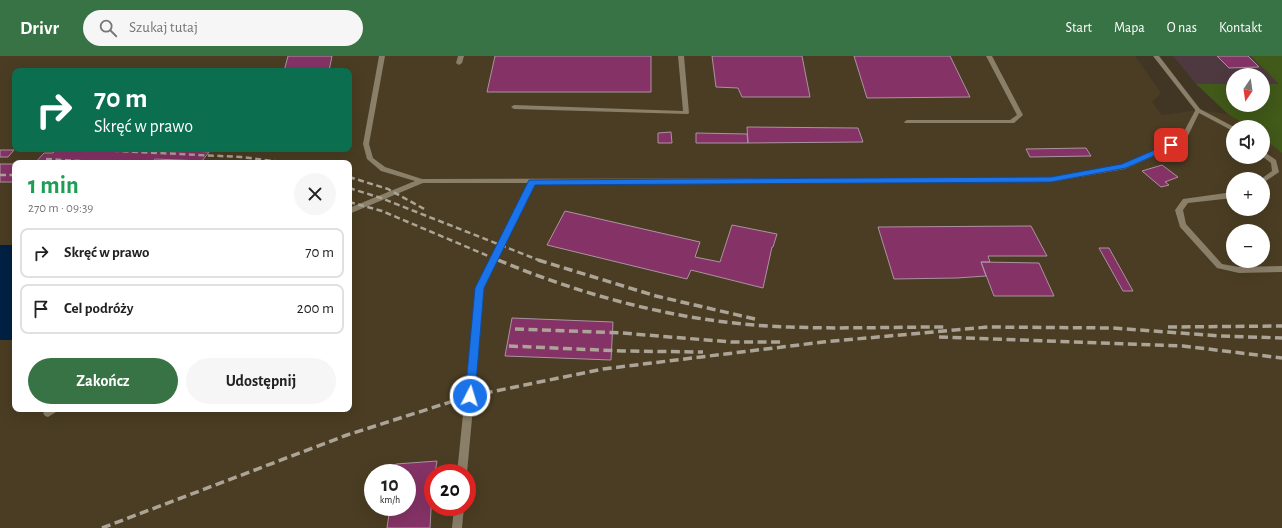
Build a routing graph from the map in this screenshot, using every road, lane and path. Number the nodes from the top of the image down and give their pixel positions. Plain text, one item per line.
1 (382, 56) edge
2 (681, 56) edge
3 (989, 56) edge
4 (1156, 56) edge
5 (514, 107) dead end
6 (1198, 110) junction
7 (907, 122) dead end
8 (1226, 125) edge
9 (1270, 159) edge
10 (1270, 176) edge
11 (422, 181) junction
12 (532, 182) junction
13 (1226, 196) edge
14 (352, 209) edge
15 (1282, 269) edge
16 (463, 464) edge
17 (458, 516) edge
18 (457, 528) edge

1 - 11 street
2 - 5 street
3 - 7 street
4 - 6 street
6 - 8 street
6 - 12 street
9 - 10 street
11 - 12 street
11 - 14 street
12 - 16 street
13 - 15 street
17 - 18 street

